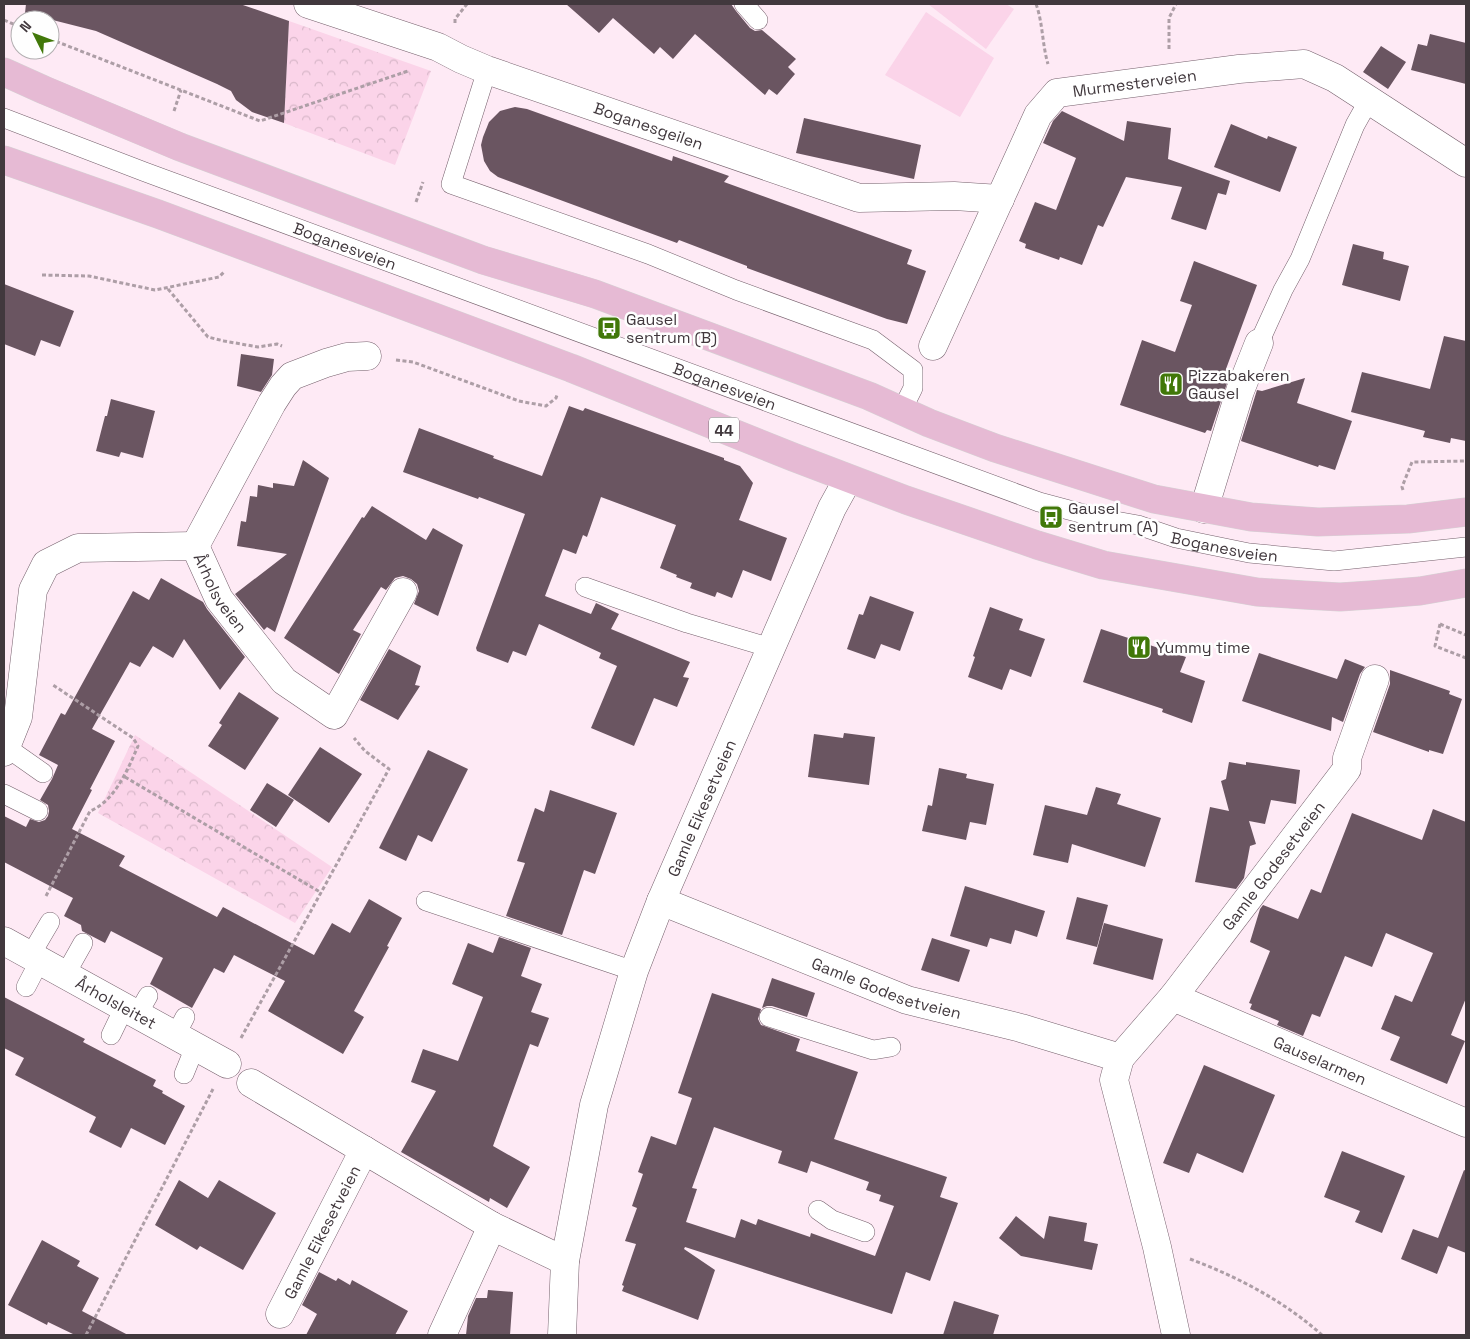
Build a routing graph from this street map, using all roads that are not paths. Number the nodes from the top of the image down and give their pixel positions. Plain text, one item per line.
1 (308, 4) edge
2 (744, 4) edge
3 (758, 20) dead end
4 (487, 70) junction
5 (4, 72) edge
6 (1369, 100) junction
7 (4, 118) edge
8 (4, 160) edge
9 (1466, 163) edge
10 (1000, 198) junction
11 (1259, 343) joint
12 (933, 346) dead end
13 (367, 356) road end
14 (902, 410) junction
15 (848, 478) junction
16 (1204, 509) junction
17 (1466, 512) edge
18 (195, 546) junction
19 (1466, 547) edge
20 (1466, 583) edge
21 (585, 587) dead end
22 (403, 592) dead end
23 (770, 648) junction
24 (1375, 679) dead end
25 (5, 749) edge
26 (43, 773) dead end
27 (4, 794) edge
28 (38, 811) dead end
29 (426, 901) dead end
30 (661, 901) junction
31 (50, 922) dead end
32 (4, 941) edge
33 (83, 943) dead end
34 (35, 959) junction
35 (634, 971) junction
36 (65, 976) junction
37 (26, 987) dead end
38 (1173, 997) junction
39 (136, 1006) junction
40 (769, 1017) dead end
41 (185, 1033) junction
42 (111, 1036) dead end
43 (891, 1047) dead end
44 (1120, 1058) junction
45 (226, 1064) road end
46 (184, 1074) dead end
47 (251, 1083) dead end
48 (1466, 1123) edge
49 (364, 1150) junction
50 (818, 1210) dead end
51 (492, 1226) junction
52 (864, 1232) dead end
53 (565, 1261) junction
54 (280, 1314) dead end
55 (442, 1335) edge
56 (562, 1335) edge
57 (1176, 1335) edge

1 - 4 street, Boganesgeilen
2 - 3 lane
4 - 10 street, Boganesgeilen
4 - 14 lane
5 - 14 main road, Boganesveien
6 - 9 street, Murmesterveien
6 - 10 street, Murmesterveien
6 - 11 lane
7 - 19 lane, Boganesveien
8 - 15 main road, 44
10 - 12 street, Murmesterveien
11 - 16 street, Boganesveien
13 - 18 street
14 - 16 main road, Boganesveien
15 - 20 main road, 44
15 - 23 street, Gamle Eikesetveien
16 - 17 main road, Boganesveien
18 - 22 street, Årholsveien
18 - 25 street, Årholsveien
21 - 23 lane
23 - 30 street, Gamle Eikesetveien
24 - 38 street, Gamle Godesetveien
25 - 26 lane
27 - 28 lane
29 - 35 lane
30 - 35 street, Gamle Eikesetveien
30 - 44 street, Gamle Godesetveien
31 - 34 lane
32 - 34 street, Årholsleitet
33 - 36 lane
34 - 36 street, Årholsleitet
34 - 37 lane
35 - 53 street, Gamle Eikesetveien
36 - 39 street, Årholsleitet
38 - 44 street, Gamle Godesetveien
38 - 48 street, Gauselarmen
39 - 41 street, Årholsleitet
39 - 42 lane
40 - 43 lane
41 - 45 street, Årholsleitet
41 - 46 lane
44 - 57 street, Gamle Godesetveien
47 - 49 street, Gamle Eikesetveien
49 - 51 street, Gamle Eikesetveien
49 - 54 street, Gamle Eikesetveien
50 - 52 lane
51 - 53 street, Gamle Eikesetveien
51 - 55 street
53 - 56 street, Gamle Eikesetveien

